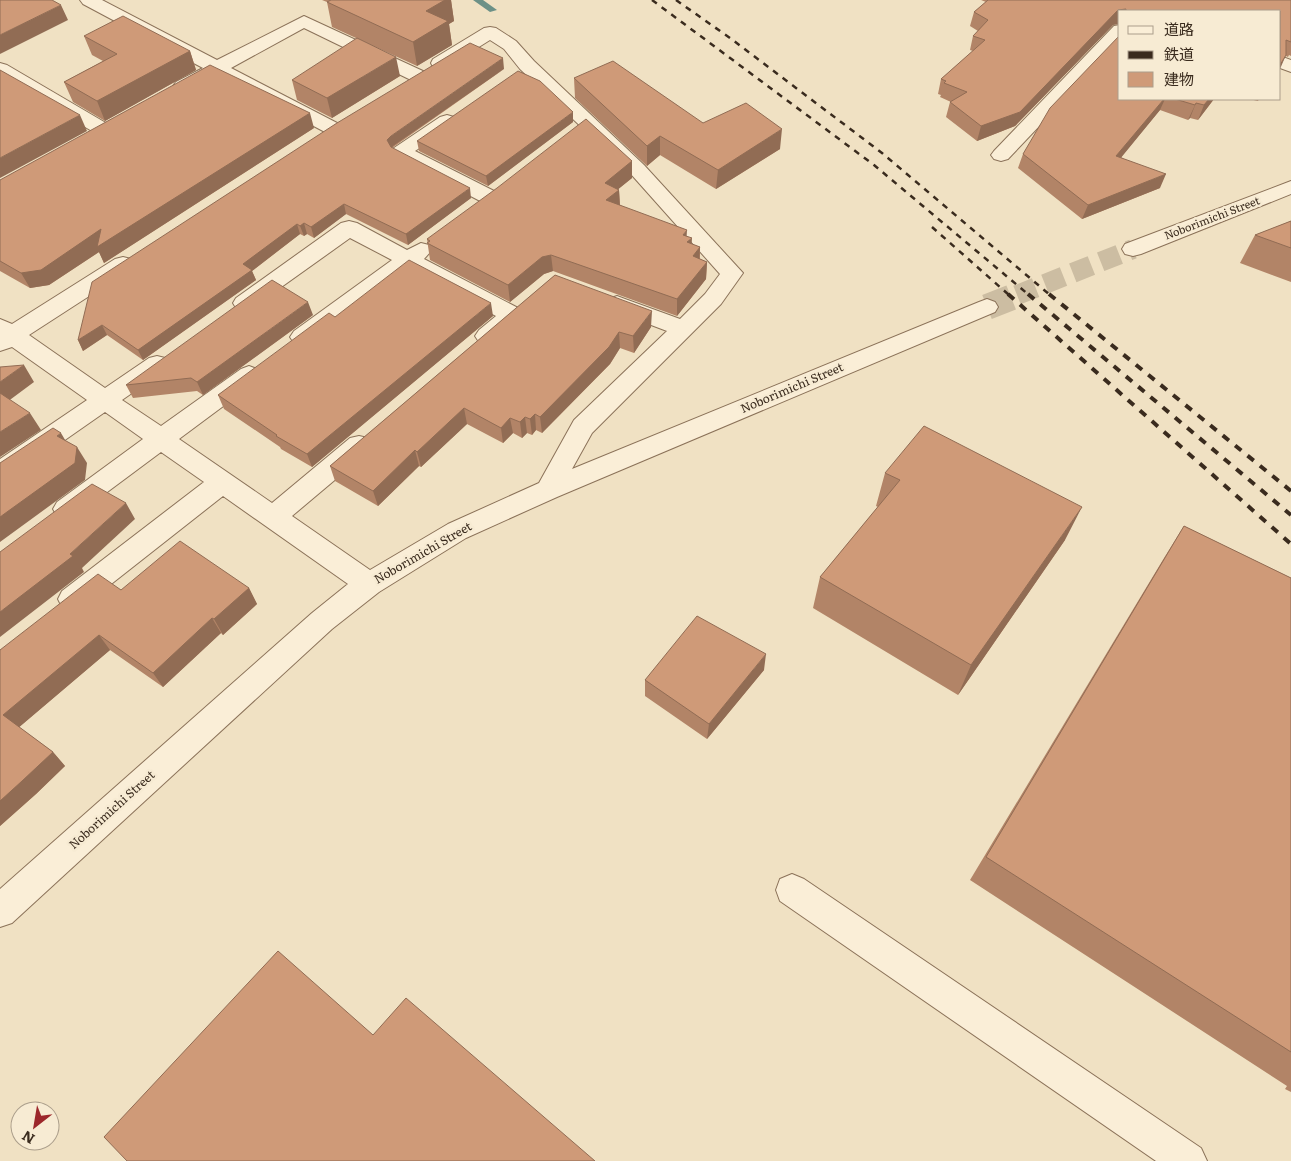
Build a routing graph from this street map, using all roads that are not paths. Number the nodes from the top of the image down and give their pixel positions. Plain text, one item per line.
1 (89, 0) edge
2 (1118, 32) edge
3 (218, 67) junction
4 (0, 69) edge
5 (418, 76) junction
6 (401, 86) edge
7 (165, 96) edge
8 (464, 109) edge
9 (122, 120) edge
10 (333, 128) edge
11 (104, 130) junction
12 (87, 140) edge
13 (1001, 155) dead end
14 (1291, 187) edge
15 (469, 214) edge
16 (439, 237) edge
17 (1133, 249) tunnel mouth
18 (143, 250) edge
19 (409, 259) junction
20 (600, 298) edge
21 (987, 307) tunnel mouth
22 (227, 315) edge
23 (684, 329) junction
24 (4, 335) edge
25 (289, 346) edge
26 (179, 349) edge
27 (468, 352) edge
28 (264, 364) edge
29 (106, 400) junction
30 (378, 428) edge
31 (160, 439) junction
32 (0, 472) edge
33 (222, 482) junction
34 (548, 490) junction
35 (273, 517) junction
36 (48, 523) edge
37 (369, 584) junction
38 (55, 613) edge
39 (792, 890) dead end
40 (0, 911) edge
41 (1188, 1161) edge

1 - 3 street
2 - 13 street
3 - 5 street
3 - 7 street
3 - 10 street
4 - 11 street
5 - 6 street
5 - 23 street
8 - 15 street
9 - 11 street
11 - 12 street
14 - 17 street, Noborimichi Street
16 - 19 street
18 - 24 street
19 - 22 street
19 - 25 street
19 - 27 street
20 - 23 street
21 - 34 street, Noborimichi Street
23 - 34 street
24 - 29 street
26 - 29 street
28 - 31 street
29 - 31 street
29 - 32 street
30 - 35 street
31 - 33 street
31 - 36 street
33 - 35 street
33 - 38 street
34 - 37 street, Noborimichi Street
35 - 37 street
37 - 40 street, Noborimichi Street
39 - 41 street

